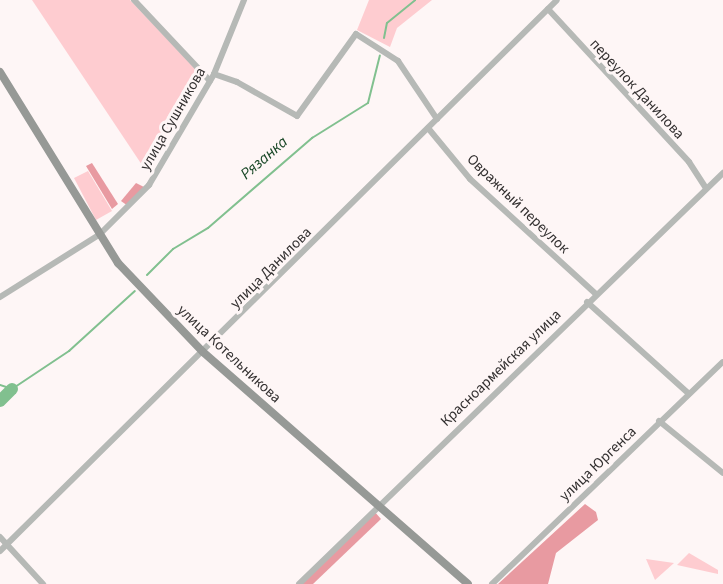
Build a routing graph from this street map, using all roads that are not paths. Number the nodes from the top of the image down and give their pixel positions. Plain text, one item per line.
1 (134, 0) edge
2 (244, 0) edge
3 (557, 0) edge
4 (548, 9) junction
5 (0, 72) edge
6 (214, 74) junction
7 (210, 81) junction
8 (437, 119) junction
9 (428, 128) junction
10 (723, 173) edge
11 (706, 188) junction
12 (99, 235) junction
13 (595, 293) junction
14 (0, 297) edge
15 (587, 302) junction
16 (203, 352) junction
17 (723, 362) edge
18 (689, 394) junction
19 (659, 421) junction
20 (723, 473) edge
21 (378, 504) junction
22 (0, 537) edge
23 (6, 544) junction
24 (0, 551) edge
25 (43, 584) edge
26 (299, 584) edge
27 (468, 584) edge
28 (492, 584) edge

1 - 7 street
2 - 6 street, улица Сушникова
3 - 4 street, улица Данилова
4 - 8 street, улица Данилова
4 - 11 street, переулок Данилова
5 - 12 street, улица Котельникова
6 - 7 street, улица Сушникова
6 - 8 street
7 - 12 street, улица Сушникова
8 - 9 street, улица Данилова
9 - 13 street, Овражный переулок
9 - 16 street, улица Данилова
10 - 11 street, Красноармейская улица
11 - 13 street, Красноармейская улица
12 - 14 street, улица Сушникова
12 - 16 street, улица Котельникова
13 - 15 street, Красноармейская улица
15 - 18 street
15 - 21 street, Красноармейская улица
16 - 21 street, улица Котельникова
16 - 23 street, улица Данилова
17 - 18 street, улица Юргенса
18 - 19 street, улица Юргенса
19 - 20 street
19 - 28 street, улица Юргенса
21 - 26 street, Красноармейская улица
21 - 27 street, улица Котельникова
22 - 23 street
23 - 24 street, улица Данилова
23 - 25 street

